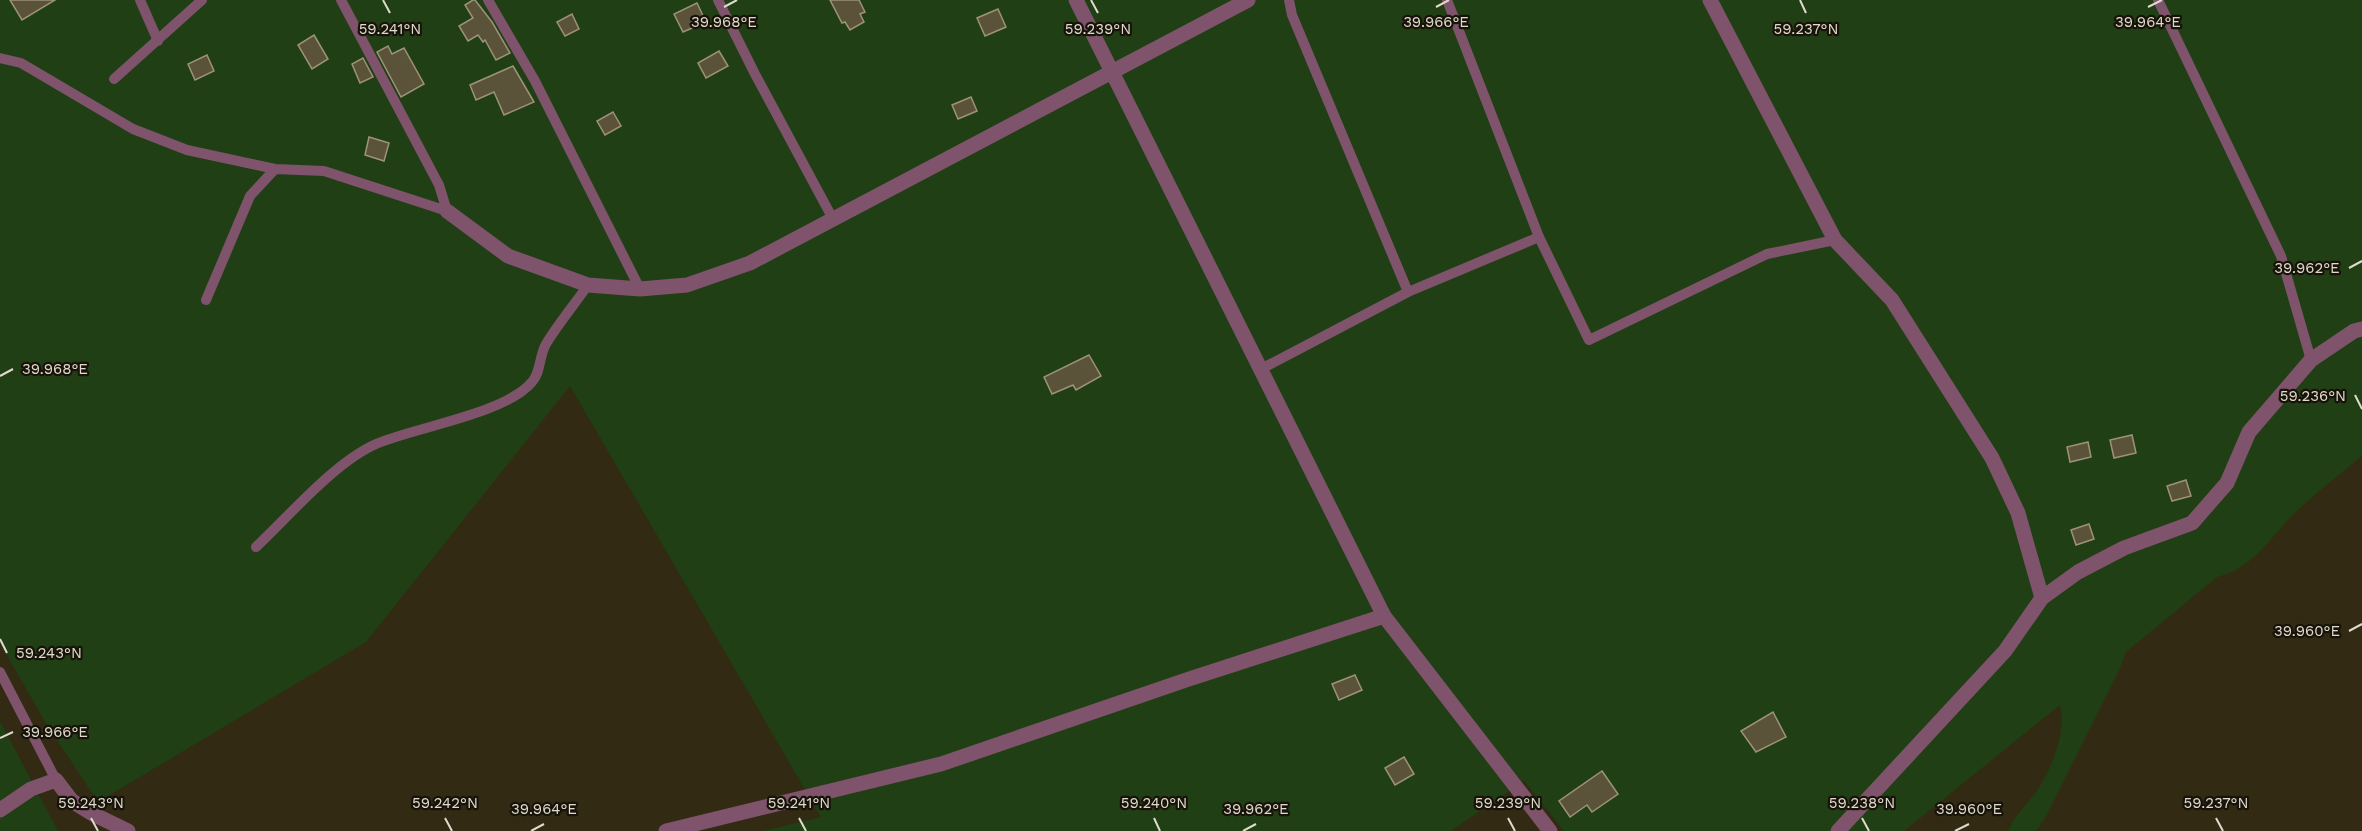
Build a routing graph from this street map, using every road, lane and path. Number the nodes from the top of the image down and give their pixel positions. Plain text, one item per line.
1 (140, 0) edge
2 (202, 0) edge
3 (340, 0) edge
4 (488, 0) edge
5 (718, 0) edge
6 (1076, 0) edge
7 (1248, 0) edge
8 (1289, 0) edge
9 (1447, 0) edge
10 (1710, 0) edge
11 (2158, 0) edge
12 (158, 41) junction
13 (0, 58) edge
14 (1110, 71) junction
15 (114, 79) dead end
16 (275, 168) junction
17 (447, 211) junction
18 (832, 219) junction
19 (1539, 237) junction
20 (1835, 240) junction
21 (588, 285) junction
22 (640, 289) junction
23 (1408, 291) junction
24 (206, 300) dead end
25 (2362, 329) edge
26 (2311, 360) junction
27 (1261, 369) junction
28 (256, 547) dead end
29 (2042, 598) junction
30 (1384, 616) junction
31 (0, 672) edge
32 (56, 780) junction
33 (0, 810) edge
34 (128, 831) edge
35 (666, 831) edge
36 (1550, 831) edge
37 (1838, 831) edge

1 - 12 lane
2 - 12 lane
3 - 17 lane
4 - 22 lane
5 - 18 lane
6 - 14 street
7 - 14 street
8 - 23 lane
9 - 19 lane
10 - 20 street
11 - 26 lane
12 - 15 lane
13 - 16 lane
14 - 18 street
14 - 27 street
16 - 17 lane
16 - 24 lane
17 - 21 street
18 - 22 street
19 - 20 lane
19 - 23 lane
20 - 29 street
21 - 22 street
21 - 28 lane
23 - 27 lane
25 - 26 street
26 - 29 street
27 - 30 street
29 - 37 street
30 - 35 street
30 - 36 street
31 - 32 lane
32 - 33 street
32 - 34 street

